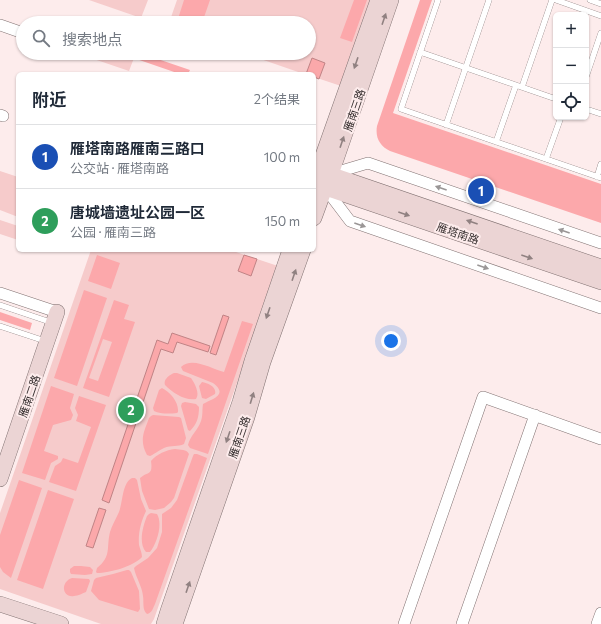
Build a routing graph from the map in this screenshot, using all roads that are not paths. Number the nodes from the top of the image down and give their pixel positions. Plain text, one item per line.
1 (378, 0) edge
2 (391, 0) edge
3 (438, 0) edge
4 (489, 0) edge
5 (552, 0) edge
6 (556, 0) edge
7 (590, 0) edge
8 (601, 4) edge
9 (601, 16) edge
10 (0, 25) edge
11 (16, 31) edge
12 (601, 33) edge
13 (420, 52) junction
14 (589, 67) edge
15 (466, 68) junction
16 (519, 86) junction
17 (553, 98) edge
18 (589, 110) edge
19 (601, 114) edge
20 (560, 120) edge
21 (446, 125) junction
22 (496, 142) junction
23 (546, 159) junction
24 (601, 164) edge
25 (599, 177) edge
26 (321, 180) edge
27 (316, 207) edge
28 (601, 243) edge
29 (289, 252) edge
30 (302, 252) edge
31 (601, 267) edge
32 (601, 282) edge
33 (0, 293) edge
34 (0, 305) edge
35 (601, 308) edge
36 (56, 318) junction
37 (0, 326) edge
38 (47, 342) junction
39 (535, 415) junction
40 (601, 439) edge
41 (0, 480) edge
42 (0, 604) edge
43 (601, 613) edge
44 (61, 624) edge
45 (164, 624) edge
46 (175, 624) edge
47 (404, 624) edge
48 (462, 624) edge
49 (597, 624) edge

1 -> 26 street, 雁南三路
26 -> 2 street, 雁南三路
3 - 13 lane
4 - 15 lane
5 - 16 lane
6 - 9 lane
7 - 8 lane
10 - 11 street
12 - 14 lane
13 - 15 lane
13 - 21 lane
15 - 16 lane
15 - 21 lane
16 - 17 lane
16 - 22 lane
18 - 19 lane
20 - 23 lane
21 - 22 lane
22 - 23 lane
23 - 25 lane
24 - 25 lane
26 - 27 street, 雁南三路
28 -> 26 street
31 -> 26 street, 雁塔南路
26 -> 32 street, 雁塔南路
26 -> 35 street
29 -> 45 street, 雁南三路
46 -> 30 street, 雁南三路
33 - 36 street
34 - 36 lane
36 - 38 street, 雁南二路
37 - 38 lane
38 - 41 street, 雁南二路
39 - 40 street
39 - 47 street
39 - 48 street
42 - 44 street
43 - 49 street

